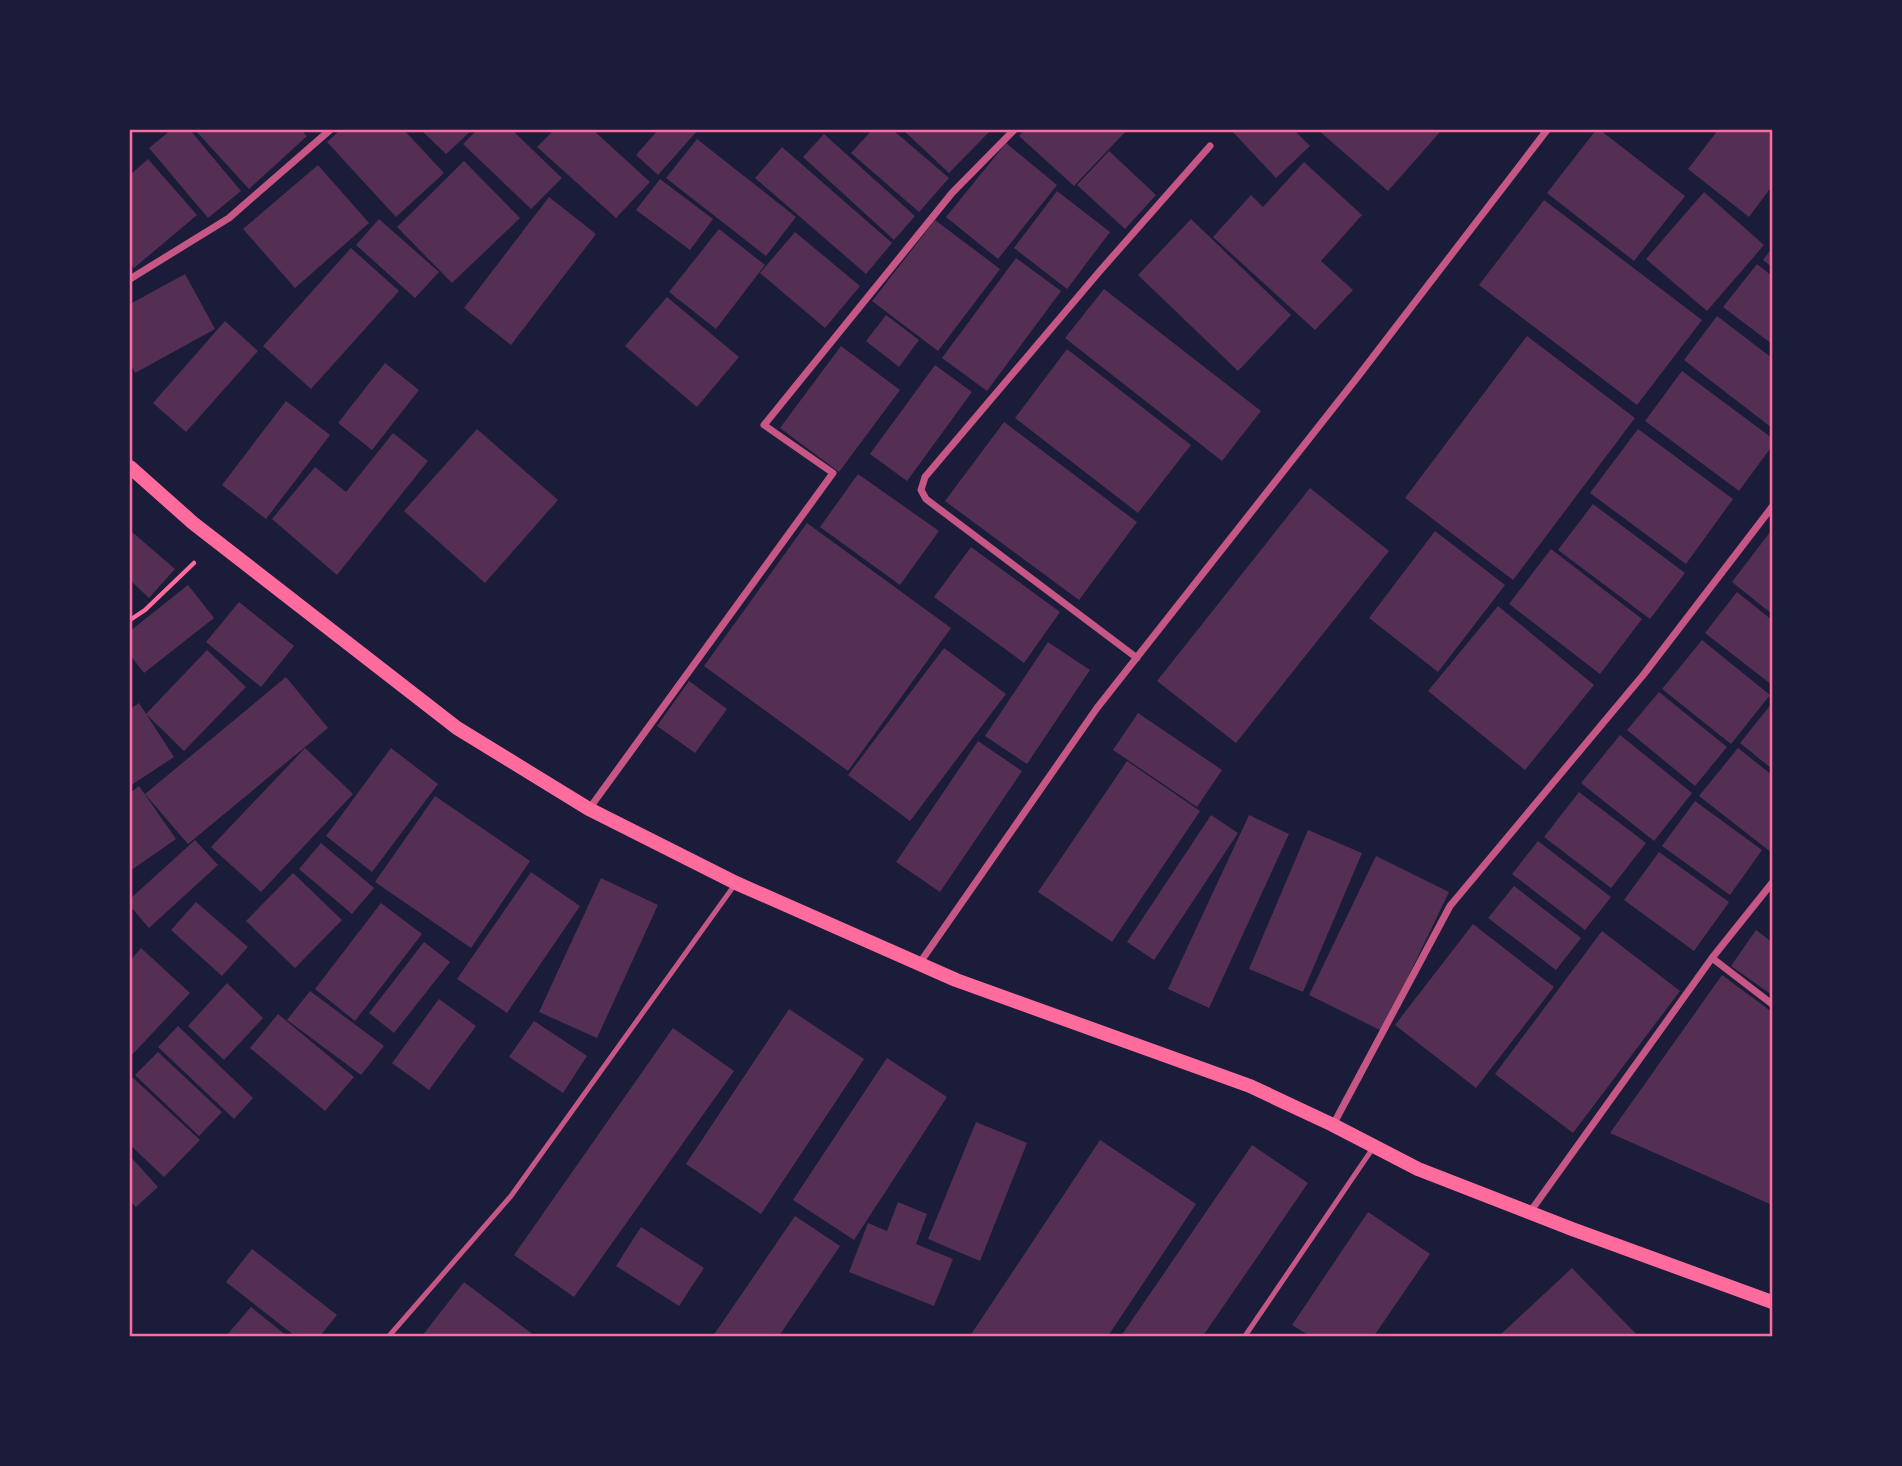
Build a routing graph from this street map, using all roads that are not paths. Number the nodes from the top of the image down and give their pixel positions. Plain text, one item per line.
1 (330, 130) edge
2 (1014, 130) edge
3 (1547, 130) edge
4 (1210, 146) dead end
5 (130, 279) edge
6 (130, 467) edge
7 (1773, 507) edge
8 (1137, 658) junction
9 (589, 809) junction
10 (736, 883) junction
11 (1773, 883) edge
12 (1712, 958) junction
13 (919, 964) junction
14 (1773, 1004) edge
15 (1333, 1125) junction
16 (1374, 1146) junction
17 (1529, 1212) junction
18 (1773, 1302) edge
19 (389, 1336) edge
20 (1245, 1336) edge

1 - 5 street
2 - 9 street
3 - 8 street
4 - 8 street
6 - 9 main road
7 - 15 street
8 - 13 street
9 - 10 main road
10 - 13 main road
10 - 19 lane
11 - 12 street
12 - 14 street
12 - 17 street
13 - 15 main road
15 - 16 main road
16 - 17 main road
16 - 20 lane
17 - 18 main road

